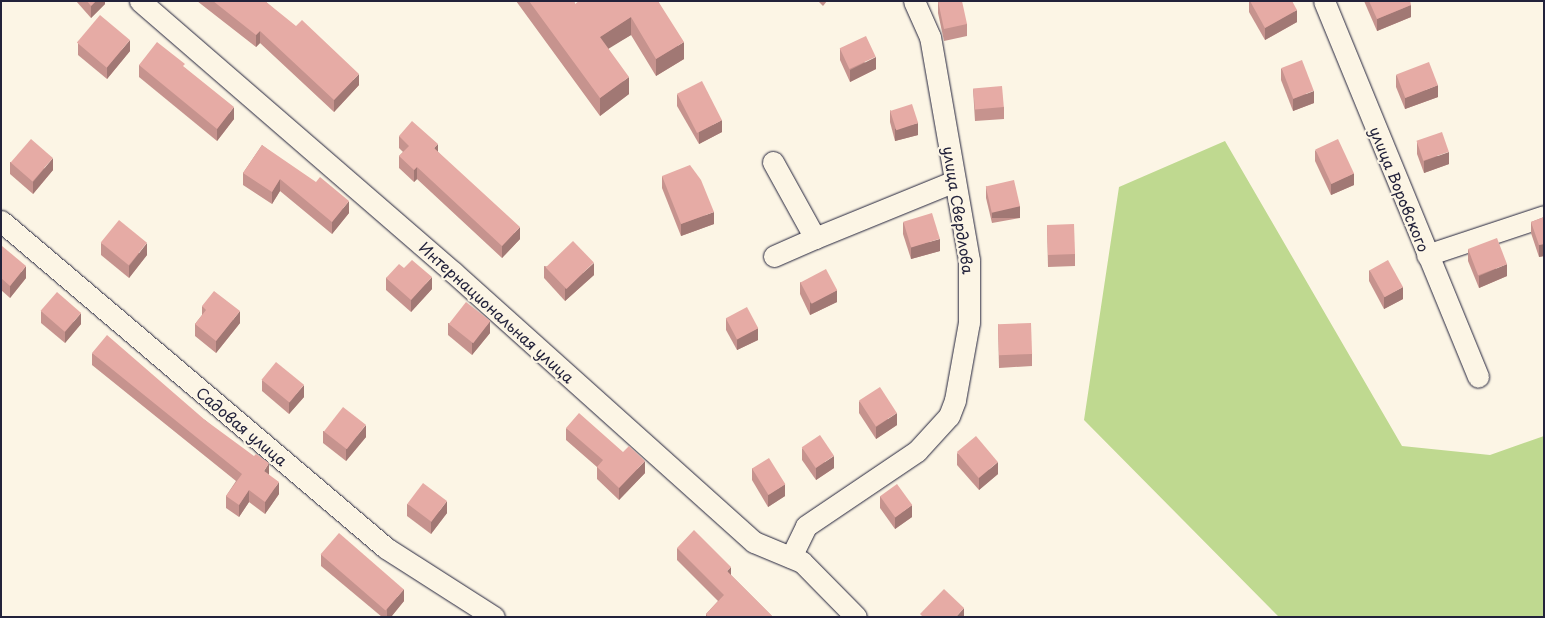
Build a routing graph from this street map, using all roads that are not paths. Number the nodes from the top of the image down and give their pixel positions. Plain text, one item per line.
1 (140, 1) edge
2 (914, 1) edge
3 (1324, 1) edge
4 (773, 162) dead end
5 (955, 182) junction
6 (1544, 216) edge
7 (1, 222) edge
8 (815, 238) junction
9 (1427, 255) junction
10 (774, 256) dead end
11 (1478, 377) dead end
12 (791, 557) junction
13 (494, 617) edge
14 (856, 617) edge

1 - 12 street, Интернациональная улица
2 - 5 street, улица Свердлова
3 - 9 street, улица Воровского
4 - 8 street
5 - 8 street
5 - 12 street, улица Свердлова
6 - 9 street
7 - 13 street, Садовая улица
8 - 10 street
9 - 11 street, улица Воровского
12 - 14 street, Интернациональная улица

